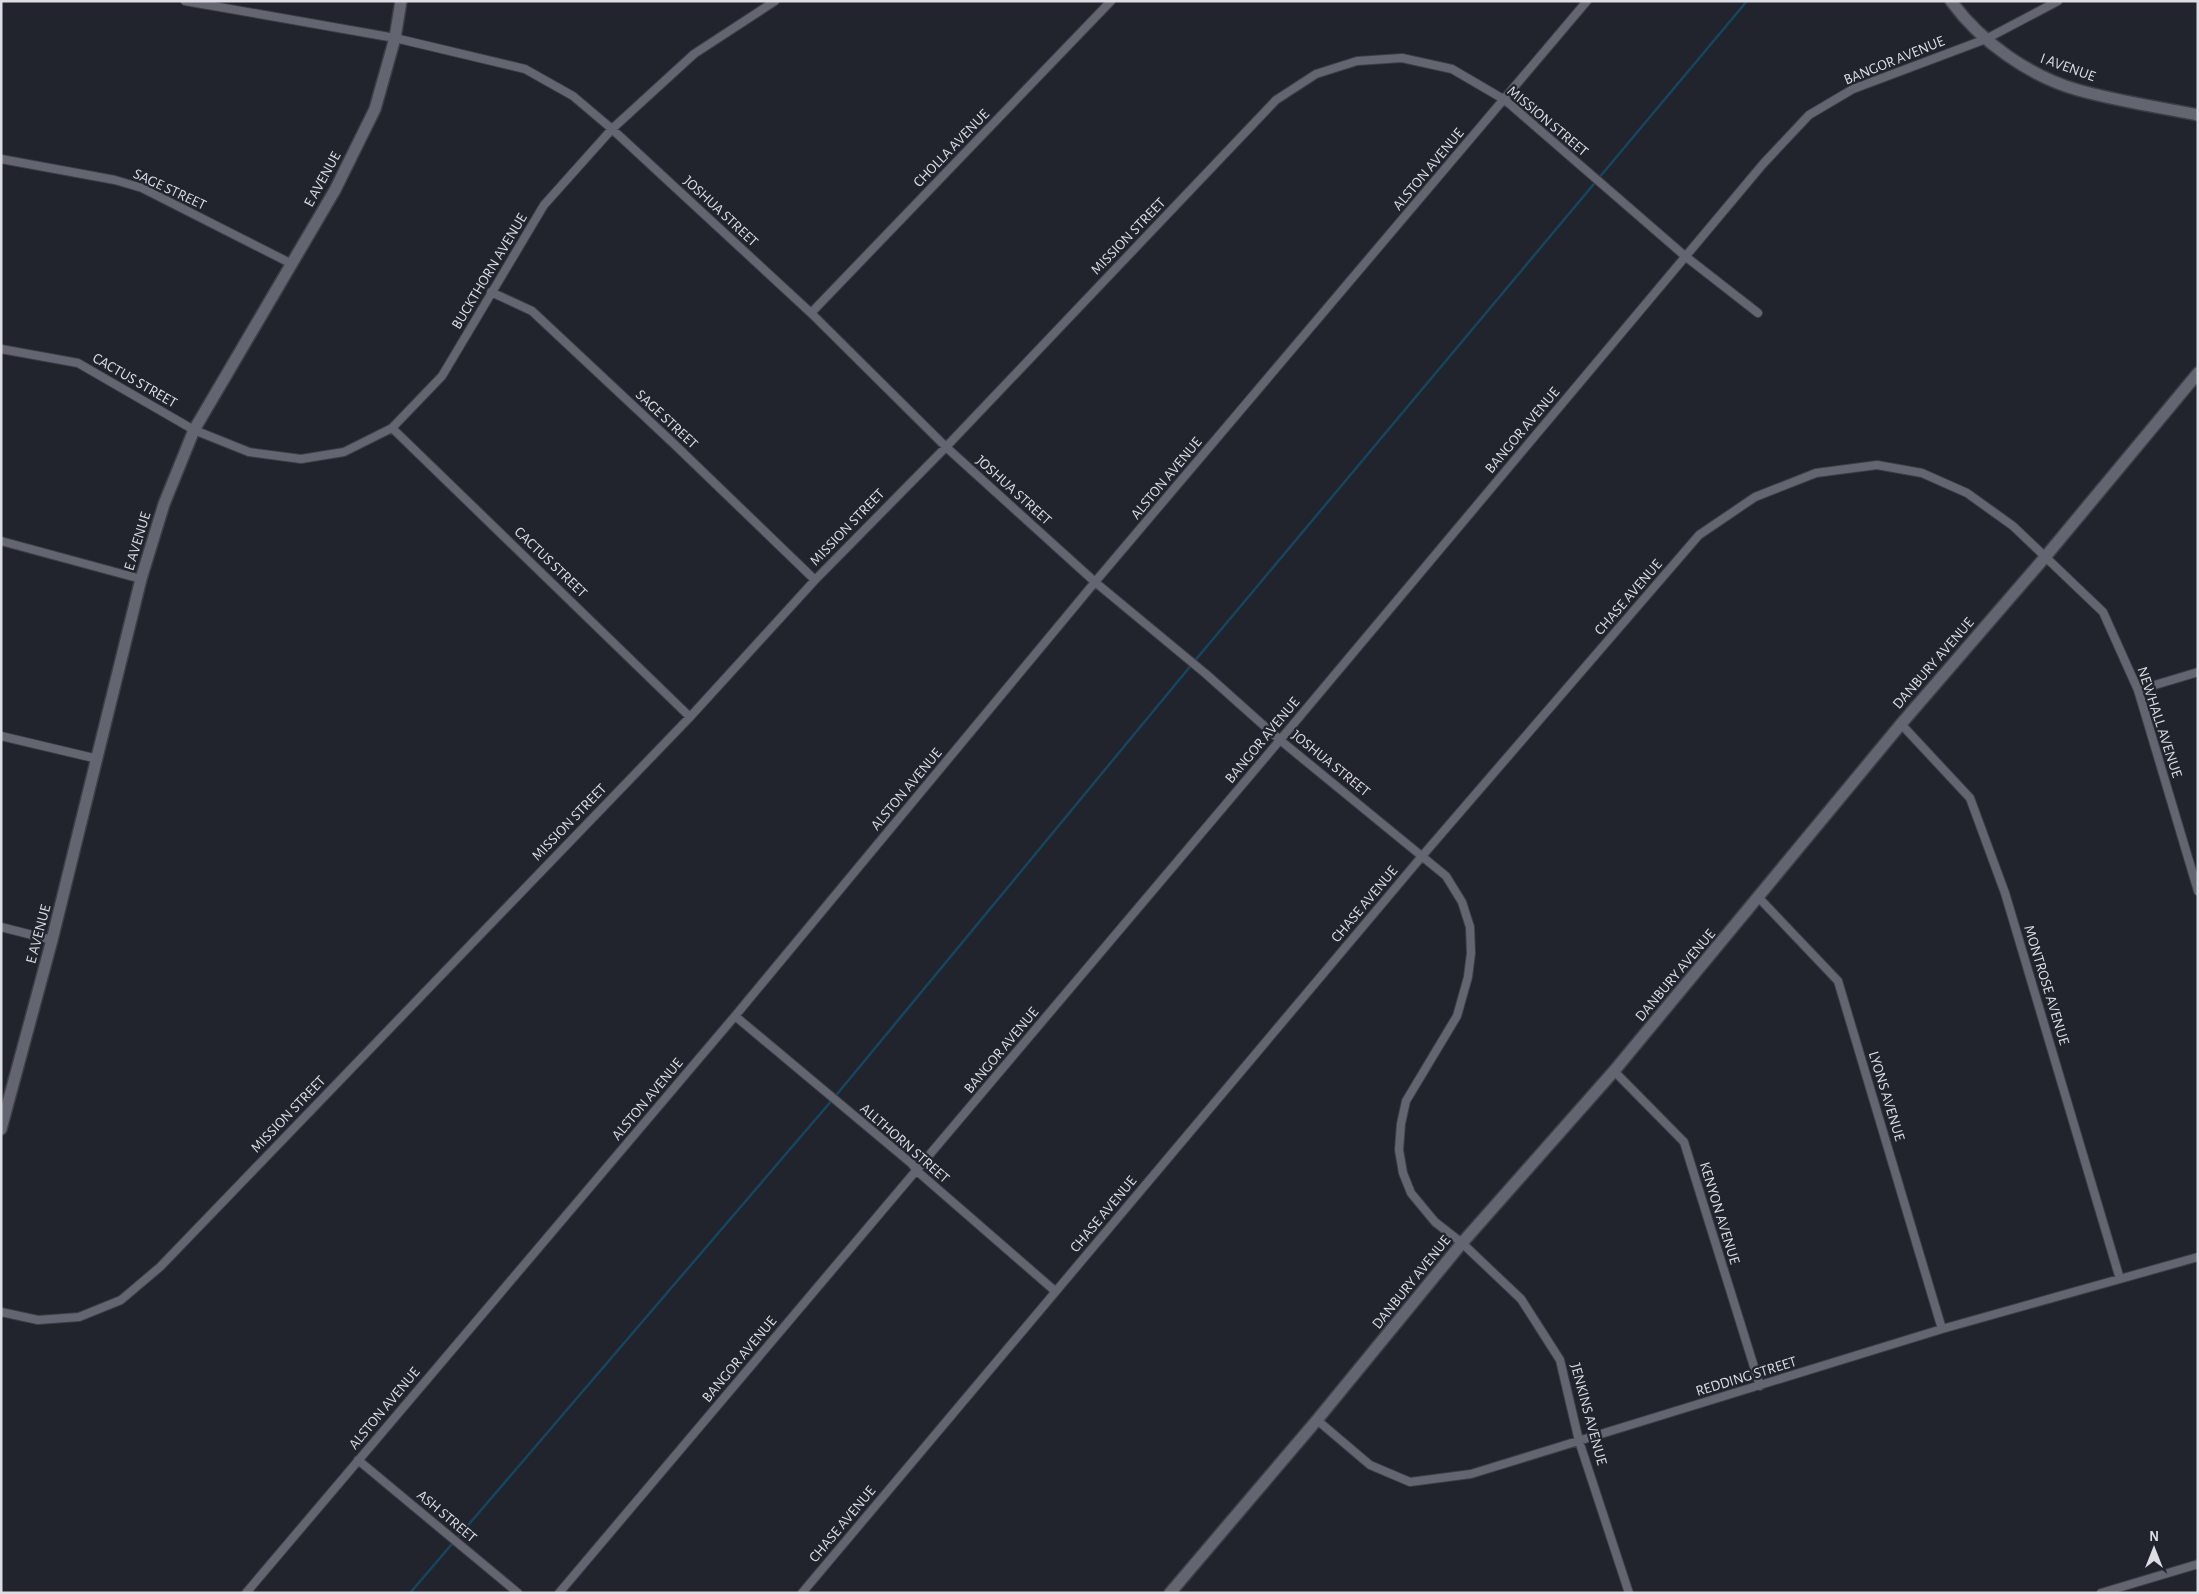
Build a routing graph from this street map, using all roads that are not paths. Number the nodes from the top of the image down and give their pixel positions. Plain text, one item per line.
1 (185, 1) edge
2 (401, 1) edge
3 (776, 1) edge
4 (1111, 1) edge
5 (1587, 1) edge
6 (1951, 1) edge
7 (2058, 1) edge
8 (395, 38) junction
9 (1986, 39) junction
10 (1505, 100) junction
11 (2198, 115) edge
12 (612, 129) junction
13 (1, 159) edge
14 (1685, 256) junction
15 (290, 264) junction
16 (491, 292) junction
17 (811, 313) junction
18 (1758, 313) dead end
19 (1, 349) edge
20 (2196, 377) edge
21 (392, 428) junction
22 (194, 430) junction
23 (946, 447) junction
24 (1, 541) edge
25 (2046, 556) junction
26 (141, 579) junction
27 (815, 580) junction
28 (1096, 582) junction
29 (2198, 672) edge
30 (2138, 690) junction
31 (690, 717) junction
32 (1900, 724) junction
33 (1, 736) edge
34 (1280, 740) junction
35 (98, 759) junction
36 (1423, 855) junction
37 (2198, 891) edge
38 (1759, 898) junction
39 (1, 927) edge
40 (52, 940) junction
41 (735, 1016) junction
42 (1614, 1072) junction
43 (2, 1125) edge
44 (916, 1171) junction
45 (1462, 1244) junction
46 (2198, 1257) edge
47 (2120, 1279) junction
48 (1056, 1291) junction
49 (1, 1312) edge
50 (1942, 1329) junction
51 (1760, 1386) junction
52 (1317, 1420) junction
53 (1579, 1441) junction
54 (358, 1460) junction
55 (2198, 1564) edge
56 (246, 1593) edge
57 (518, 1593) edge
58 (558, 1593) edge
59 (802, 1593) edge
60 (1170, 1593) edge
61 (1629, 1593) edge
62 (2101, 1593) edge

1 - 8 street, JOSHUA STREET
2 - 8 street, E AVENUE
3 - 12 street, BUCKTHORN AVENUE
4 - 17 street, CHOLLA AVENUE
5 - 10 street, ALSTON AVENUE
6 - 9 street, I AVENUE
7 - 9 street, BANGOR AVENUE
8 - 12 street, JOSHUA STREET
8 - 15 street, E AVENUE
9 - 11 street, I AVENUE
9 - 14 street, BANGOR AVENUE
10 - 14 street, MISSION STREET
10 - 23 street, MISSION STREET
10 - 28 street, ALSTON AVENUE
12 - 16 street, BUCKTHORN AVENUE
12 - 17 street, JOSHUA STREET
13 - 15 street, SAGE STREET
14 - 18 street, MISSION STREET
14 - 34 street, BANGOR AVENUE
15 - 22 street, E AVENUE
16 - 21 street, BUCKTHORN AVENUE
16 - 27 street, SAGE STREET
17 - 23 street, JOSHUA STREET
19 - 22 street, CACTUS STREET
20 - 25 street, DANBURY AVENUE
21 - 22 street, BUCKTHORN AVENUE
21 - 31 street, CACTUS STREET
22 - 26 street, E AVENUE
23 - 27 street, MISSION STREET
23 - 28 street, JOSHUA STREET
24 - 26 street
25 - 30 street, NEWHALL AVENUE
25 - 32 street, DANBURY AVENUE
25 - 36 street, CHASE AVENUE
26 - 35 street, E AVENUE
27 - 31 street, MISSION STREET
28 - 34 street, JOSHUA STREET
28 - 41 street, ALSTON AVENUE
29 - 30 street
30 - 37 street, NEWHALL AVENUE
31 - 49 street, MISSION STREET
32 - 38 street, DANBURY AVENUE
32 - 47 street, MONTROSE AVENUE
33 - 35 street
34 - 36 street, JOSHUA STREET
34 - 44 street, BANGOR AVENUE
35 - 40 street, E AVENUE
36 - 45 street, JOSHUA STREET
36 - 48 street, CHASE AVENUE
38 - 42 street, DANBURY AVENUE
38 - 50 street, LYONS AVENUE
39 - 40 street
40 - 43 street, E AVENUE
41 - 44 street, ALLTHORN STREET
41 - 54 street, ALSTON AVENUE
42 - 45 street, DANBURY AVENUE
42 - 51 street, KENYON AVENUE
44 - 48 street, ALLTHORN STREET
44 - 58 street, BANGOR AVENUE
45 - 52 street, DANBURY AVENUE
45 - 53 street, JENKINS AVENUE
46 - 47 street, REDDING STREET
47 - 50 street, REDDING STREET
48 - 59 street, CHASE AVENUE
50 - 51 street, REDDING STREET
51 - 53 street, REDDING STREET
52 - 53 street, REDDING STREET
52 - 60 street, DANBURY AVENUE
53 - 61 street, JENKINS AVENUE
54 - 56 street, ALSTON AVENUE
54 - 57 street, ASH STREET
55 - 62 street

